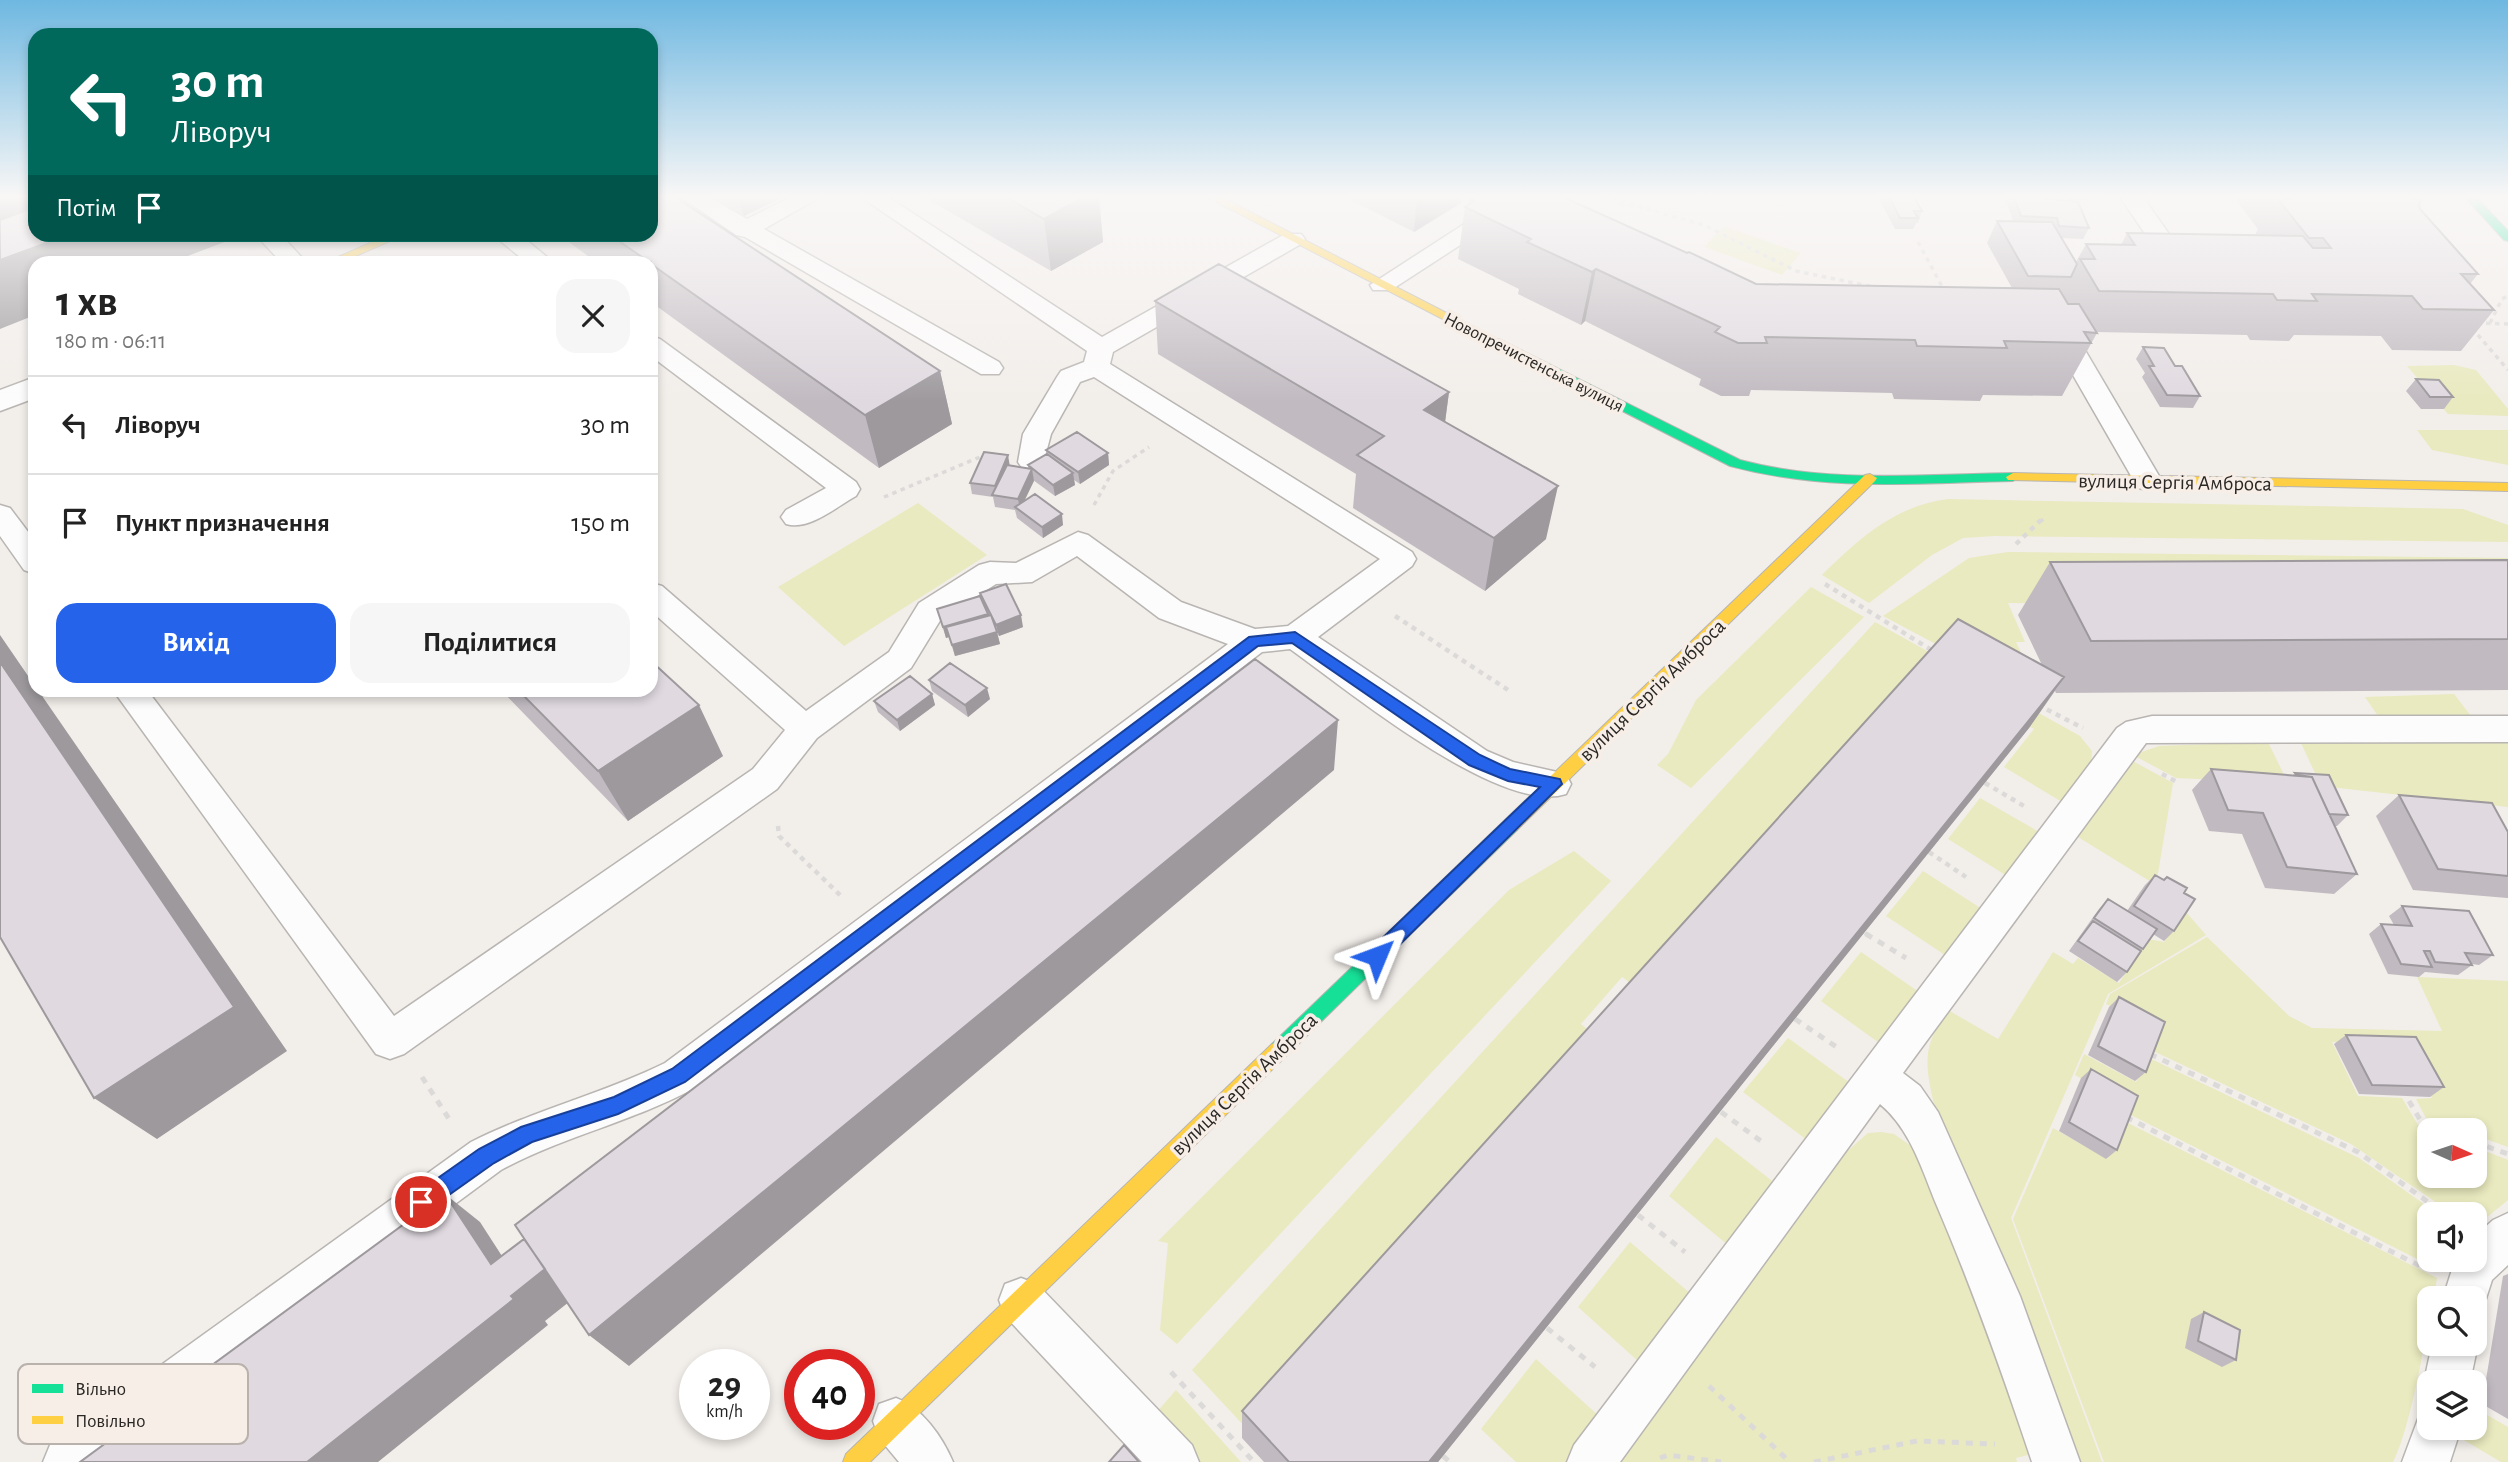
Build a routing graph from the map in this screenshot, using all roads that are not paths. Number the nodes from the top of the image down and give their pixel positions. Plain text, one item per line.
1 (807, 265) edge
2 (968, 265) edge
3 (1250, 265) edge
4 (1344, 265) edge
5 (1416, 265) edge
6 (1382, 285) junction
7 (2033, 313) edge
8 (658, 349) edge
9 (1099, 358) junction
10 (990, 368) dead end
11 (28, 390) edge
12 (0, 401) edge
13 (1032, 462) edge
14 (1870, 478) junction
15 (2148, 481) junction
16 (2508, 487) edge
17 (0, 515) edge
18 (796, 517) dead end
19 (28, 553) edge
20 (658, 600) edge
21 (1295, 637) junction
22 (1254, 641) junction
23 (134, 697) edge
24 (806, 729) junction
25 (2508, 729) edge
26 (1554, 784) junction
27 (1877, 1076) junction
28 (2508, 1235) edge
29 (2468, 1286) edge
30 (1021, 1300) junction
31 (201, 1364) edge
32 (896, 1421) junction
33 (2434, 1440) edge
34 (92, 1444) edge
35 (67, 1462) edge
36 (854, 1462) edge
37 (929, 1462) edge
38 (1175, 1462) edge
39 (1591, 1462) edge
40 (2056, 1462) edge
41 (2426, 1462) edge

1 - 10 lane
2 - 9 lane
3 - 9 lane
4 - 6 street, Новопречистенська вулиця
5 - 6 lane
6 - 14 street, Новопречистенська вулиця
7 - 15 lane
8 - 18 lane
9 - 13 lane
9 - 21 lane
11 - 12 street
14 - 15 street, вулиця Сергія Амброса
14 - 26 street, вулиця Сергія Амброса
15 - 16 street, вулиця Сергія Амброса
17 - 19 lane
20 - 24 lane
21 - 22 lane
21 - 26 lane
22 - 24 lane
22 - 31 lane
23 - 24 lane
25 - 27 lane
26 - 30 street, вулиця Сергія Амброса
27 - 39 lane
27 - 40 lane
28 - 29 lane
30 - 32 street, вулиця Сергія Амброса
30 - 38 lane
32 - 36 street, вулиця Сергія Амброса
32 - 37 lane
33 - 41 lane
34 - 35 lane

